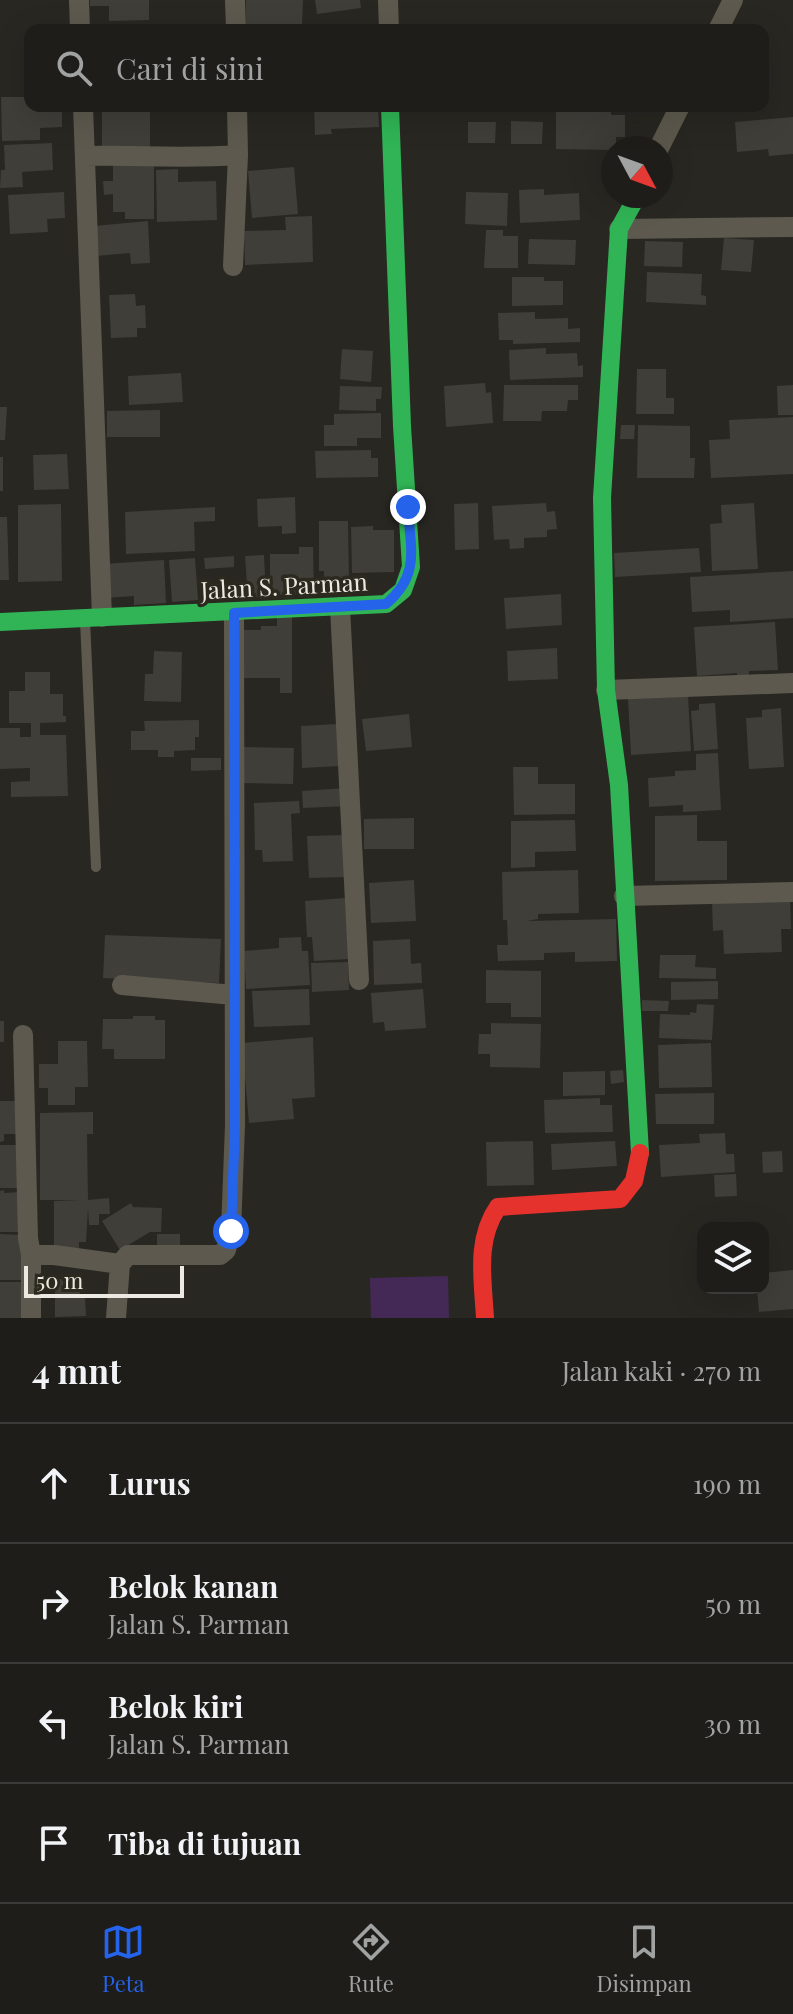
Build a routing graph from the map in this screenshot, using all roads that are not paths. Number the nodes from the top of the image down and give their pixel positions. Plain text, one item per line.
1 (79, 0) edge
2 (235, 0) edge
3 (388, 0) edge
4 (733, 0) edge
5 (80, 24) edge
6 (236, 24) edge
7 (389, 24) edge
8 (721, 24) edge
9 (83, 112) edge
10 (237, 112) edge
11 (390, 112) edge
12 (677, 112) edge
13 (665, 136) edge
14 (238, 155) junction
15 (85, 156) junction
16 (630, 208) edge
17 (793, 227) edge
18 (619, 229) junction
19 (233, 266) dead end
20 (340, 607) junction
21 (234, 613) junction
22 (93, 617) junction
23 (0, 622) edge
24 (793, 683) edge
25 (606, 690) junction
26 (96, 867) dead end
27 (793, 892) edge
28 (624, 896) junction
29 (359, 980) dead end
30 (122, 985) dead end
31 (234, 995) junction
32 (23, 1035) dead end
33 (31, 1255) junction
34 (120, 1264) junction
35 (31, 1318) edge
36 (116, 1318) edge
37 (485, 1318) edge

1 - 5 street
2 - 6 street
3 - 7 street
4 - 8 street
9 - 15 street
10 - 14 street
11 - 20 street, Jalan S. Parman
12 - 13 street
14 - 15 street
14 - 19 street
15 - 22 street
16 - 18 street
17 - 18 street
18 - 25 street
20 - 21 street, Jalan S. Parman
20 - 29 street
21 - 22 street, Jalan S. Parman
21 - 31 street
22 - 23 street, Jalan S. Parman
22 - 26 lane
24 - 25 street
25 - 28 street
27 - 28 street
28 - 37 street
30 - 31 street
31 - 34 street
32 - 33 street
33 - 34 street
33 - 35 street
34 - 36 street

